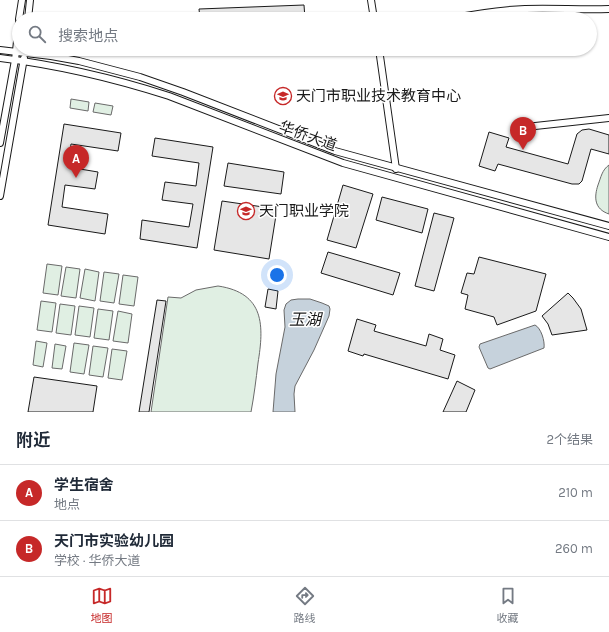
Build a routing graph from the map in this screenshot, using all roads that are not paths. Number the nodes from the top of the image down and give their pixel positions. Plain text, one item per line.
1 (22, 0) edge
2 (30, 0) edge
3 (371, 0) edge
4 (609, 9) edge
5 (20, 12) edge
6 (29, 12) edge
7 (373, 12) edge
8 (492, 12) edge
9 (0, 50) edge
10 (12, 51) edge
11 (15, 56) edge
12 (24, 56) edge
13 (52, 56) edge
14 (380, 56) edge
15 (0, 58) edge
16 (14, 60) junction
17 (24, 61) junction
18 (609, 118) edge
19 (526, 127) dead end
20 (0, 143) edge
21 (396, 169) junction
22 (0, 196) edge
23 (609, 226) edge
24 (609, 237) edge

1 - 5 street
2 - 6 street
3 - 7 street
4 - 8 street
9 - 10 street, 华侨大道
11 - 16 street
12 - 17 street
13 - 21 street, 华侨大道
14 - 21 street
15 - 16 street, 华侨大道
16 - 17 street, 华侨大道
16 - 20 street
17 - 22 street
17 - 24 street, 华侨大道
18 - 19 street
21 - 23 street, 华侨大道

